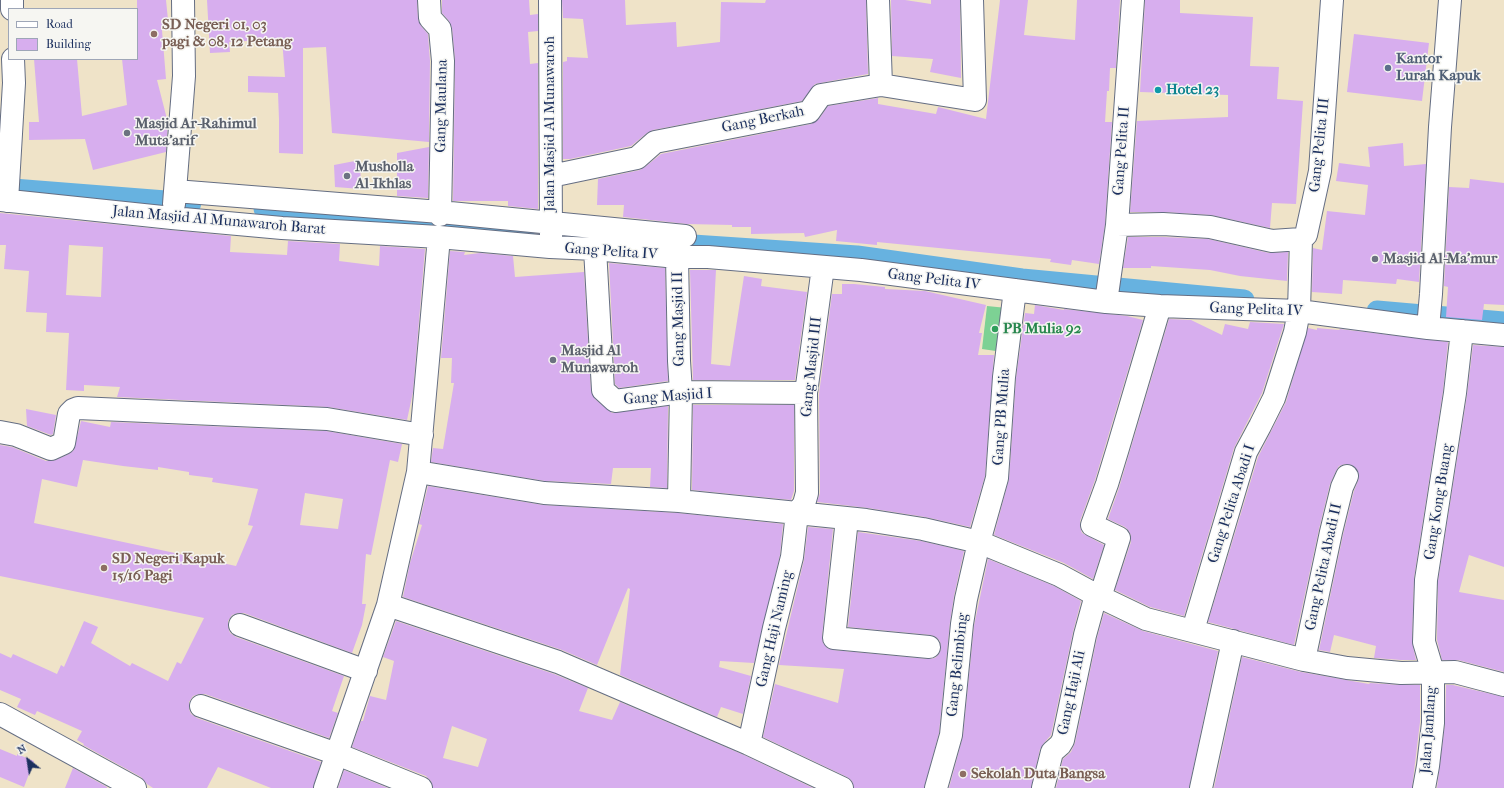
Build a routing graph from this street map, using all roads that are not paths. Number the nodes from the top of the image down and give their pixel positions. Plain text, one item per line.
1 (183, 0) edge
2 (429, 0) edge
3 (550, 0) edge
4 (878, 0) edge
5 (972, 0) edge
6 (1133, 0) edge
7 (1332, 0) edge
8 (1450, 0) edge
9 (13, 60) edge
10 (881, 85) junction
11 (551, 176) junction
12 (6, 194) edge
13 (174, 203) junction
14 (284, 213) junction
15 (440, 214) junction
16 (1117, 225) junction
17 (550, 235) junction
18 (685, 236) dead end
19 (438, 237) junction
20 (1301, 239) junction
21 (594, 249) junction
22 (677, 257) junction
23 (823, 267) junction
24 (1016, 290) junction
25 (1108, 292) junction
26 (1160, 306) junction
27 (1299, 306) junction
28 (1428, 325) junction
29 (1462, 330) junction
30 (1504, 335) edge
31 (681, 392) junction
32 (806, 393) junction
33 (0, 432) edge
34 (422, 435) junction
35 (418, 472) junction
36 (1347, 476) dead end
37 (679, 501) junction
38 (797, 513) junction
39 (847, 519) junction
40 (979, 542) junction
41 (1096, 596) junction
42 (388, 605) junction
43 (240, 625) dead end
44 (1193, 630) junction
45 (1233, 641) junction
46 (929, 647) dead end
47 (1304, 660) junction
48 (366, 671) junction
49 (1433, 672) junction
50 (1504, 685) edge
51 (201, 706) dead end
52 (0, 714) edge
53 (749, 744) junction
54 (337, 754) junction
55 (113, 783) edge
56 (134, 788) edge
57 (324, 788) edge
58 (422, 788) edge
59 (842, 788) edge
60 (936, 788) edge
61 (1043, 788) edge
62 (1201, 788) edge
63 (1424, 788) edge

1 - 13 street
2 - 15 street, Gang Maulana
3 - 11 street, Jalan Masjid Al Munawaroh
4 - 10 street
5 - 10 street, Gang Berkah
6 - 16 street, Gang Pelita II
7 - 20 street, Gang Pelita III
8 - 28 street
9 - 12 street
10 - 11 street, Gang Berkah
11 - 17 street, Jalan Masjid Al Munawaroh
12 - 13 street, Jalan Masjid Al Munawaroh Barat
13 - 14 street, Jalan Masjid Al Munawaroh Barat
14 - 15 street
14 - 19 street, Jalan Masjid Al Munawaroh Barat
15 - 17 street
16 - 20 street
16 - 25 street, Gang Pelita II
17 - 18 street
17 - 19 street, Gang Pelita IV
17 - 21 street, Gang Pelita IV
19 - 34 street
20 - 27 street, Gang Pelita III
21 - 22 street, Gang Pelita IV
21 - 31 street, Gang Masjid I
22 - 23 street, Gang Pelita IV
22 - 31 street, Gang Masjid II
23 - 24 street, Gang Pelita IV
23 - 32 street, Gang Masjid III
24 - 25 street, Gang Pelita IV
24 - 40 street, Gang PB Mulia
25 - 26 street, Gang Pelita IV
26 - 27 street, Gang Pelita IV
26 - 41 street, Gang Haji Ali
27 - 28 street, Gang Pelita IV
27 - 44 street, Gang Pelita Abadi I
28 - 29 street, Gang Pelita IV
29 - 30 street, Gang Pelita IV
29 - 49 street, Gang Kong Buang
31 - 32 street, Gang Masjid I
31 - 37 street, Gang Masjid II
32 - 38 street, Gang Masjid III
33 - 34 street
34 - 35 street
35 - 37 street
35 - 42 street
36 - 47 street, Gang Pelita Abadi II
37 - 38 street
38 - 39 street
38 - 53 street, Gang Haji Naming
39 - 40 street
39 - 46 street
40 - 41 street
40 - 60 street, Gang Belimbing
41 - 44 street
41 - 61 street, Gang Haji Ali
42 - 48 street
42 - 53 street
43 - 48 street
44 - 45 street
45 - 47 street
45 - 62 street
47 - 49 street
48 - 54 street
49 - 50 street
49 - 63 street, Jalan Jamlang
51 - 54 street
52 - 55 street
53 - 59 street
54 - 57 street
54 - 58 street
55 - 56 street

